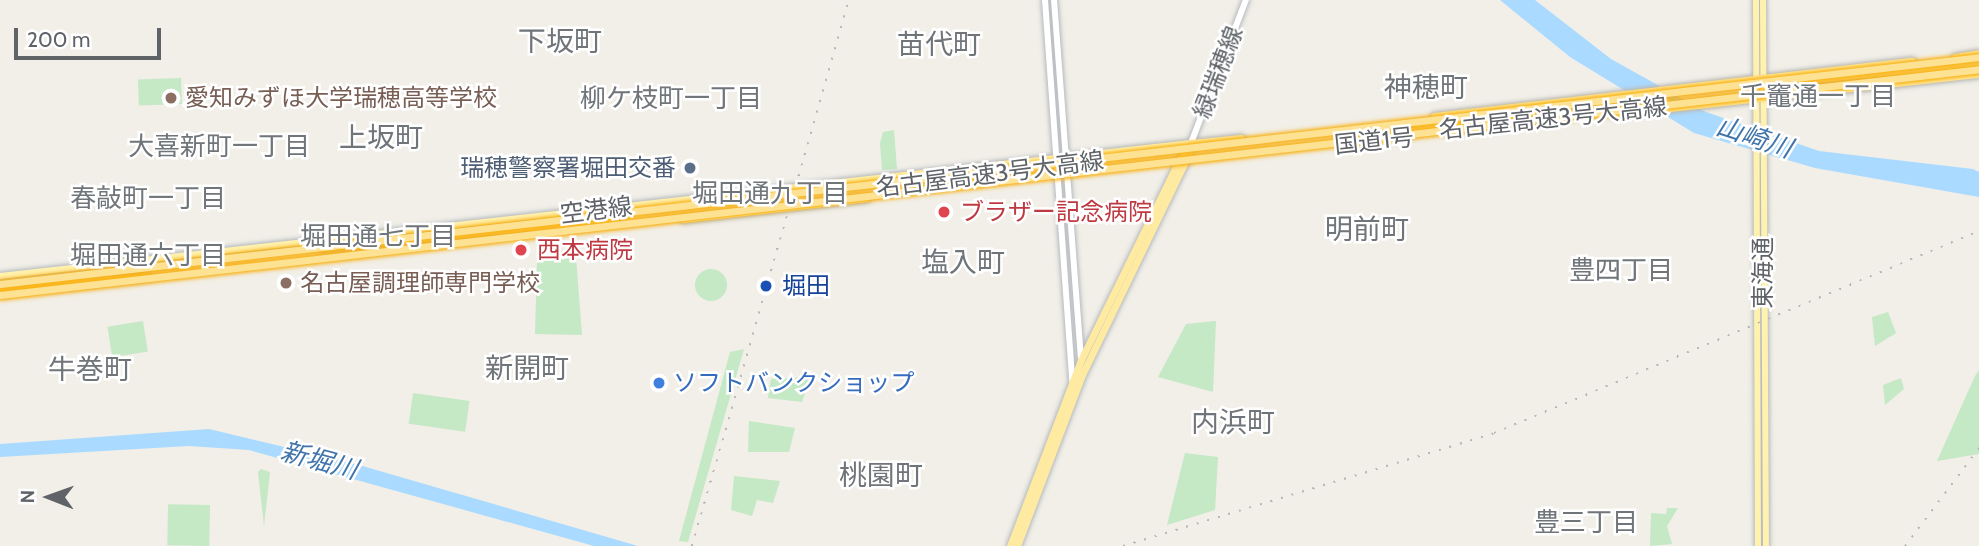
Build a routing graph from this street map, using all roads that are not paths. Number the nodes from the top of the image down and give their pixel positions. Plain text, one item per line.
1 (1045, 0) edge
2 (1054, 0) edge
3 (1246, 0) edge
4 (1756, 0) edge
5 (1763, 0) edge
6 (1979, 58) edge
7 (1979, 71) edge
8 (1760, 78) junction
9 (1758, 98) junction
10 (1682, 104) junction
11 (1401, 139) junction
12 (1191, 144) junction
13 (1066, 157) junction
14 (1056, 159) junction
15 (1187, 161) junction
16 (1178, 162) junction
17 (1058, 176) junction
18 (1068, 176) junction
19 (626, 207) junction
20 (318, 247) junction
21 (1760, 273) junction
22 (203, 274) junction
23 (0, 276) edge
24 (0, 286) edge
25 (0, 296) edge
26 (1081, 360) junction
27 (1082, 375) junction
28 (1072, 381) junction
29 (1065, 409) junction
30 (1010, 546) edge
31 (1017, 546) edge
32 (1758, 546) edge
33 (1766, 546) edge

1 - 14 main road
2 - 13 main road
3 - 12 main road, 緑瑞穂線
4 - 8 main road, 東海通
5 - 8 main road, 東海通
6 - 8 highway, 国道1号
6 - 8 highway
6 - 20 highway, 名古屋高速3号大高線, bridge
7 - 9 highway, 国道1号
7 - 10 highway, 名古屋高速3号大高線, bridge
8 - 9 main road, 東海通
8 - 12 highway, 国道1号, bridge
9 - 11 highway, 国道1号, bridge
9 - 21 main road, 東海通
10 - 11 highway, bridge
10 - 25 highway, 名古屋高速3号大高線, bridge
11 - 15 highway, 国道1号
12 - 13 main road, 空港線
12 - 15 highway
12 - 16 highway
13 - 14 main road, 空港線
13 - 18 main road
14 - 17 main road
14 - 19 main road, 空港線
15 - 16 main road, 空港線
15 - 27 highway
16 - 18 main road, 空港線
16 - 26 highway
17 - 18 main road, 空港線
17 - 22 main road, 空港線
17 - 28 main road
18 - 26 main road
19 - 20 highway, bridge
19 - 23 main road, 空港線
20 - 24 highway, 名古屋高速3号大高線, bridge
21 - 32 main road, 東海通
21 - 33 main road, 東海通
22 - 24 highway, bridge
22 - 25 main road, 空港線
26 - 27 main road
26 - 28 highway
27 - 29 highway
28 - 29 highway
29 - 30 highway
29 - 31 highway

